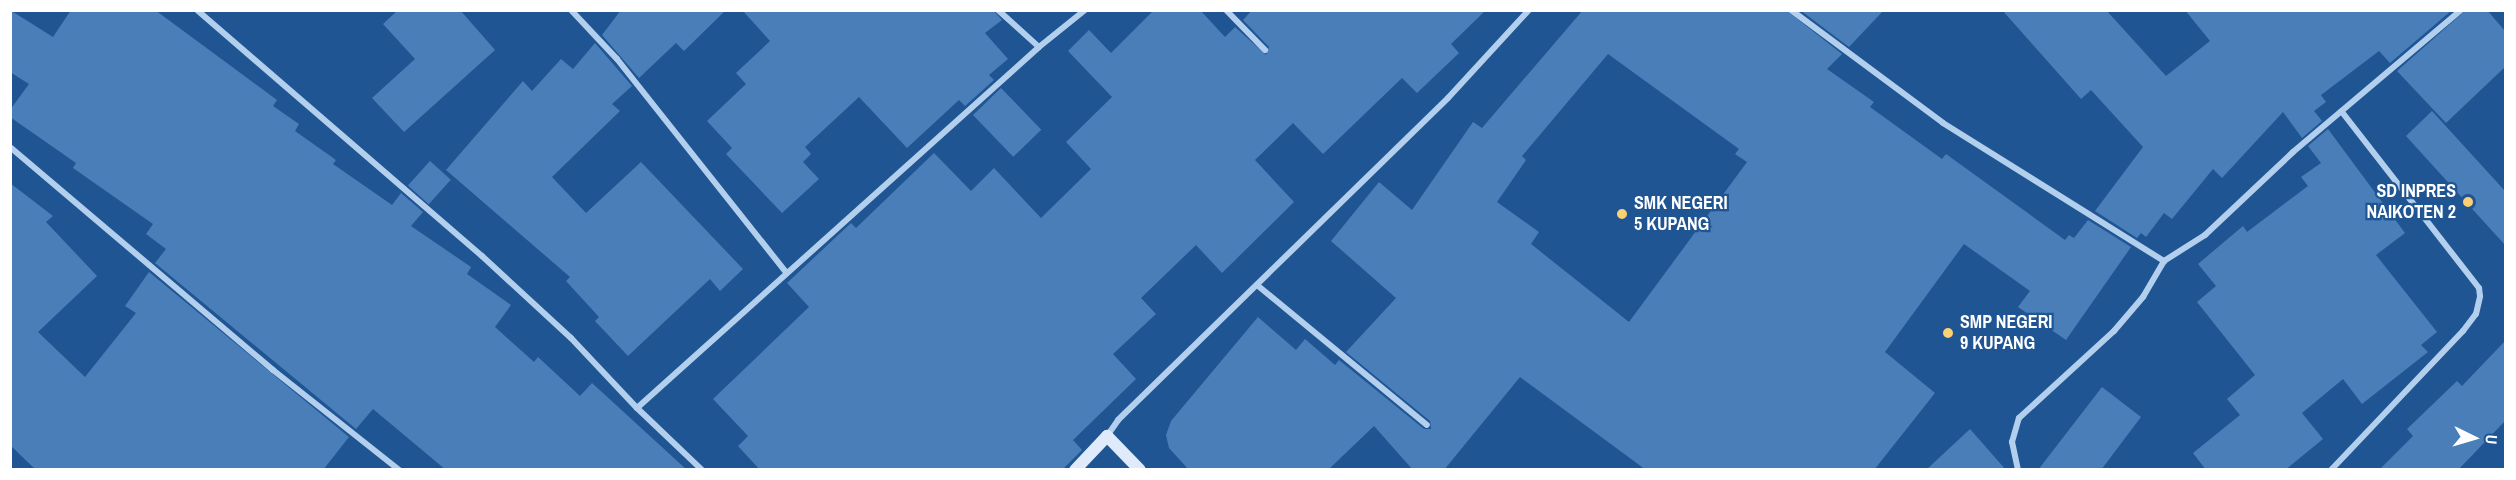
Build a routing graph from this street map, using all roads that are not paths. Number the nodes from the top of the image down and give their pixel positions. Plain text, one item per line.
1 (197, 10) edge
2 (571, 10) edge
3 (998, 10) edge
4 (1085, 10) edge
5 (1226, 10) edge
6 (1529, 10) edge
7 (1791, 10) edge
8 (2461, 10) edge
9 (1039, 47) junction
10 (1265, 50) dead end
11 (2341, 111) junction
12 (10, 147) edge
13 (2164, 261) junction
14 (786, 272) junction
15 (1257, 285) junction
16 (637, 408) junction
17 (1427, 425) dead end
18 (1107, 436) junction
19 (399, 470) edge
20 (702, 470) edge
21 (1075, 470) edge
22 (1140, 470) edge
23 (2018, 470) edge
24 (2331, 470) edge

1 - 16 street
2 - 14 street
3 - 9 street
4 - 9 street
5 - 10 street
6 - 15 street
7 - 13 street
8 - 11 street
9 - 14 street
11 - 13 street
11 - 24 street
12 - 19 street
13 - 23 street
14 - 16 street
15 - 17 street
15 - 18 street
16 - 20 street
18 - 21 street
18 - 22 street

